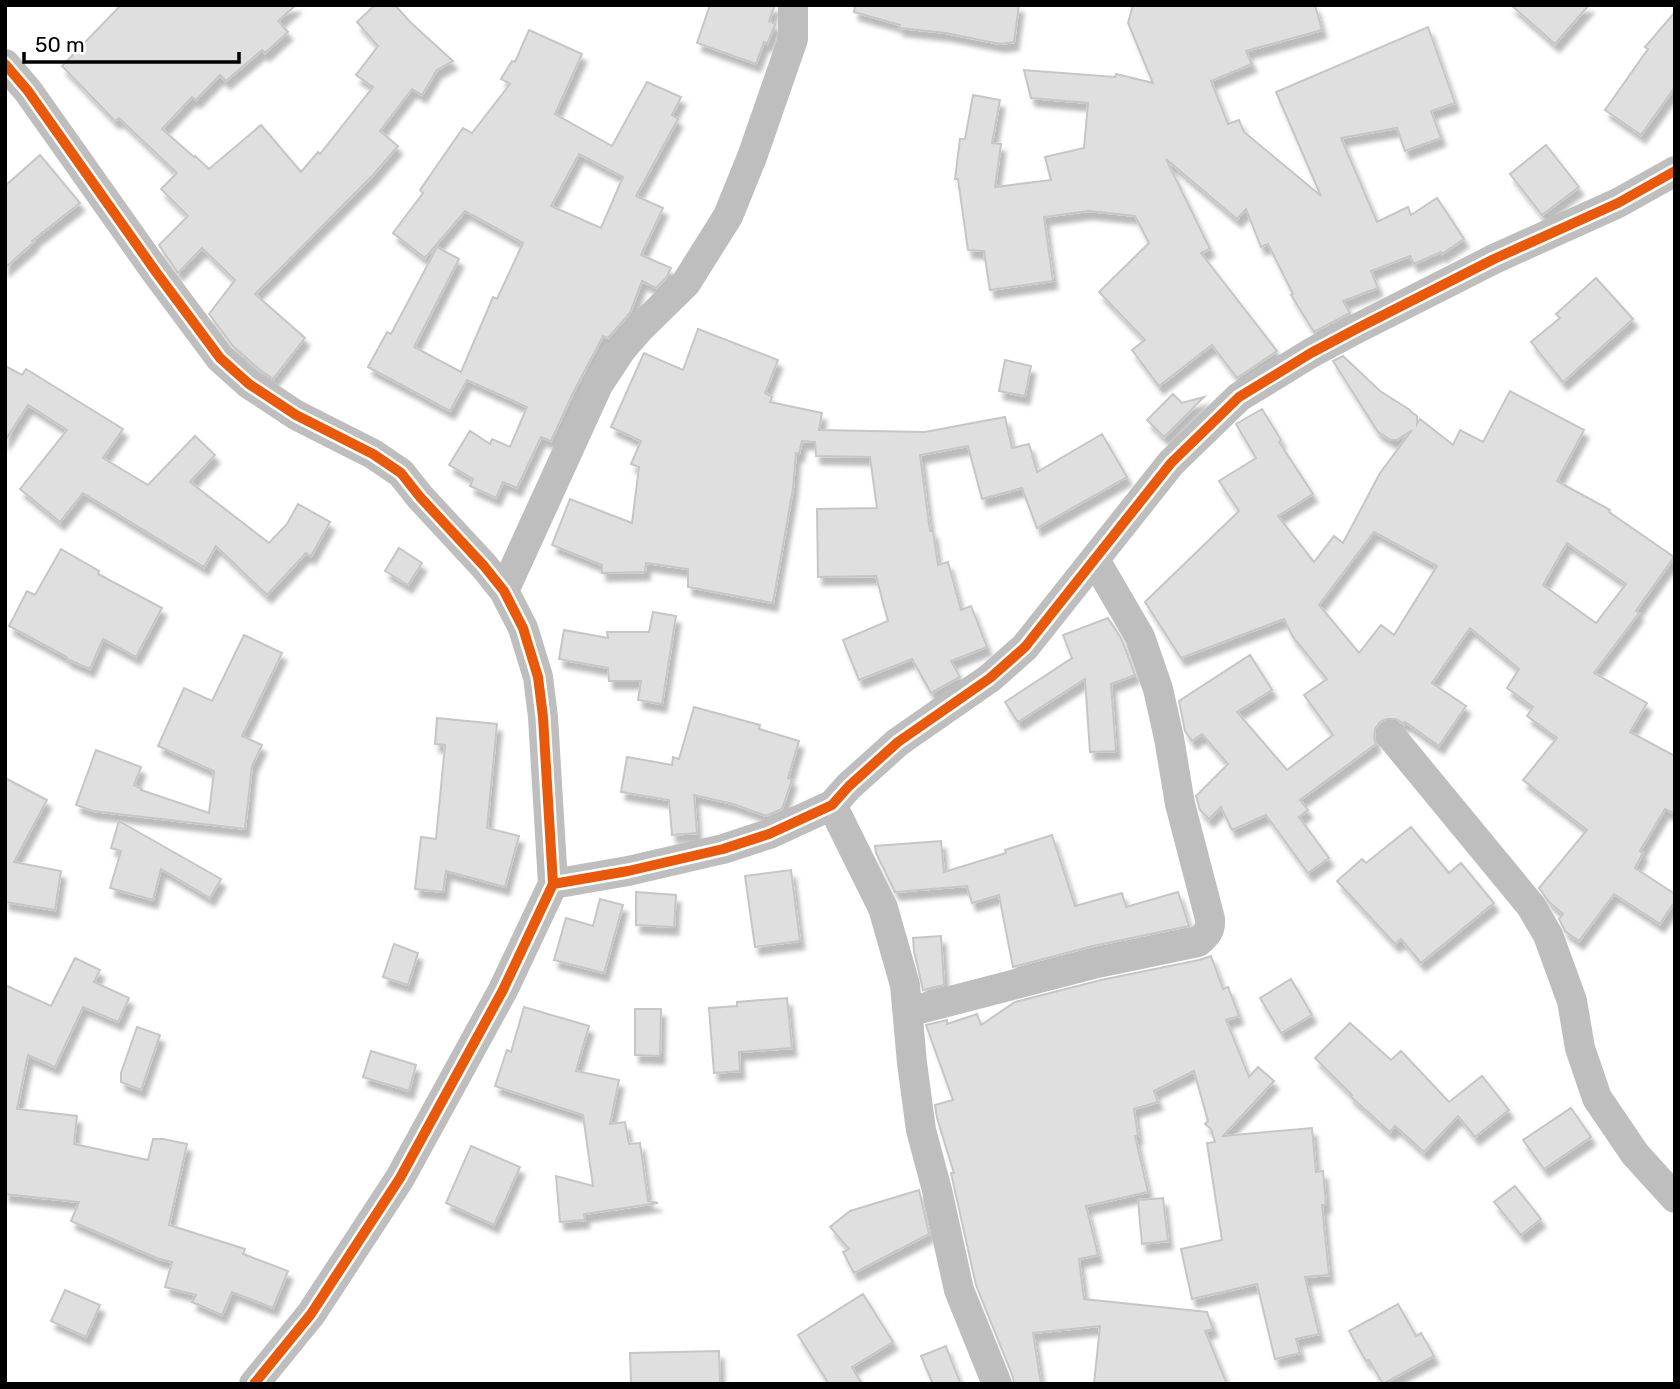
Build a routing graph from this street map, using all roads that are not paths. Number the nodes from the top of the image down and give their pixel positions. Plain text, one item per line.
1 (793, 5) edge
2 (5, 64) edge
3 (1675, 170) edge
4 (1095, 560) junction
5 (504, 591) junction
6 (1391, 736) dead end
7 (832, 805) junction
8 (553, 884) junction
9 (908, 1012) junction
10 (1675, 1198) edge
11 (254, 1384) edge
12 (997, 1384) edge

1 - 5 street
2 - 5 street
3 - 4 street
4 - 7 street
4 - 9 street
5 - 8 street
6 - 10 street
7 - 8 street
7 - 9 street
8 - 11 street
9 - 12 street

